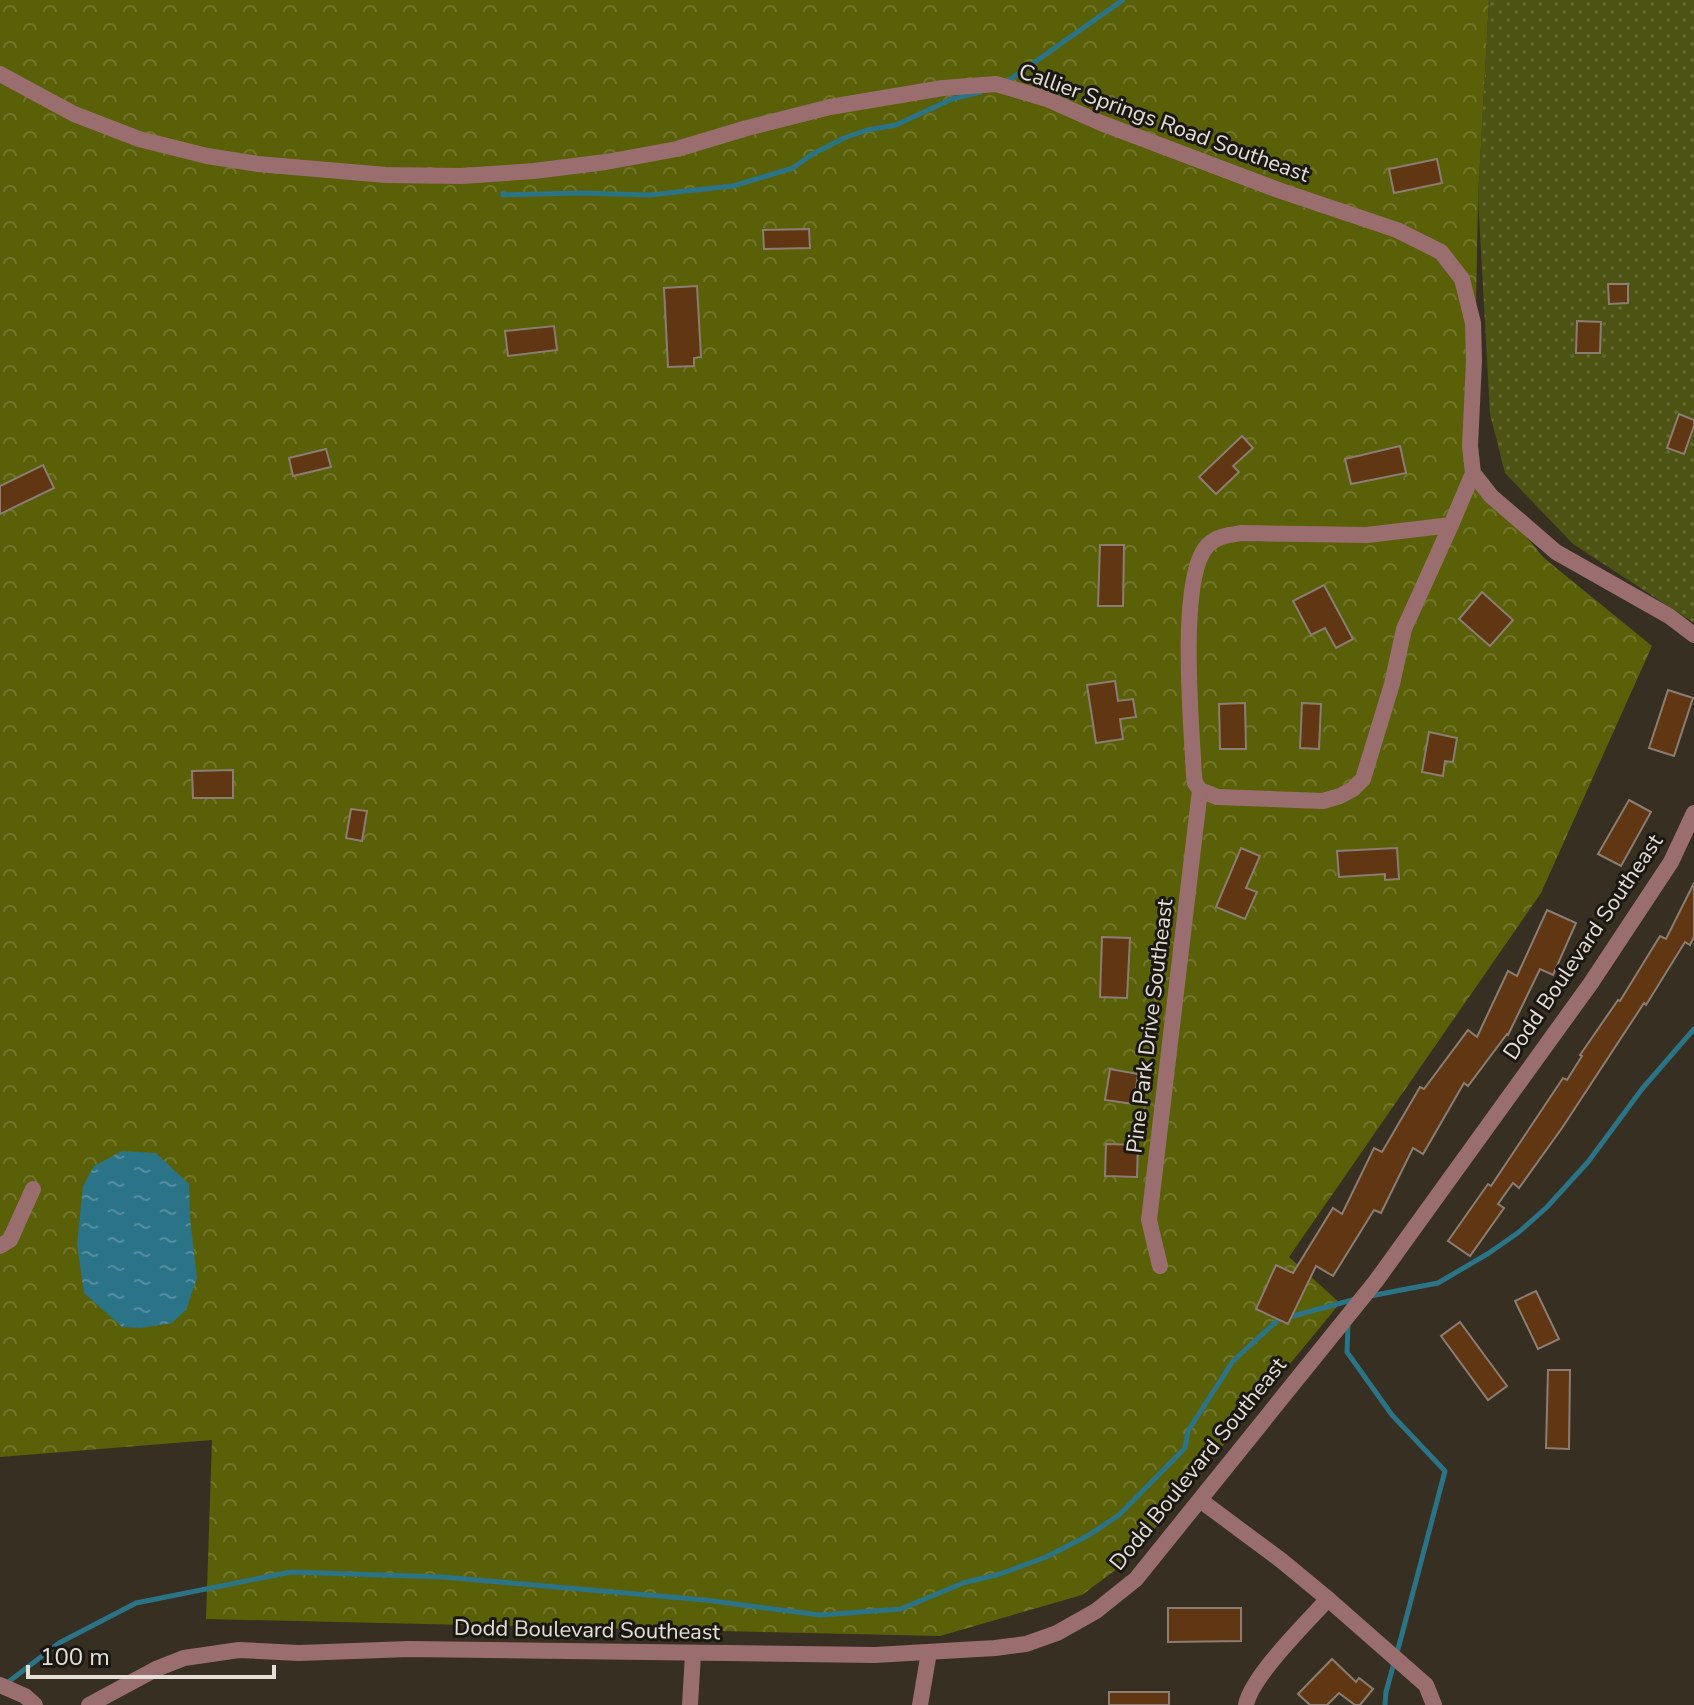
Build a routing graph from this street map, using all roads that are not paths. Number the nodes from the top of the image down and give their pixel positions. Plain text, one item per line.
1 (0, 74) edge
2 (1473, 473) junction
3 (1451, 525) junction
4 (1694, 635) edge
5 (1200, 790) junction
6 (1694, 813) edge
7 (33, 1189) dead end
8 (0, 1246) edge
9 (1160, 1266) dead end
10 (1200, 1500) junction
11 (1328, 1599) junction
12 (929, 1652) junction
13 (693, 1654) junction
14 (0, 1685) edge
15 (35, 1705) edge
16 (89, 1705) edge
17 (690, 1705) edge
18 (920, 1705) edge
19 (1246, 1705) edge
20 (1434, 1705) edge

1 - 2 street, Callier Springs Road Southeast
2 - 3 street
2 - 4 street
3 - 5 street
3 - 5 street, Pine Park Drive Southeast
5 - 9 street, Pine Park Drive Southeast
6 - 10 street, Dodd Boulevard Southeast
7 - 8 street
10 - 11 street
10 - 12 street, Dodd Boulevard Southeast
11 - 19 street
11 - 20 street
12 - 13 street, Dodd Boulevard Southeast
12 - 18 street
13 - 16 street, Dodd Boulevard Southeast
13 - 17 street
14 - 15 street

